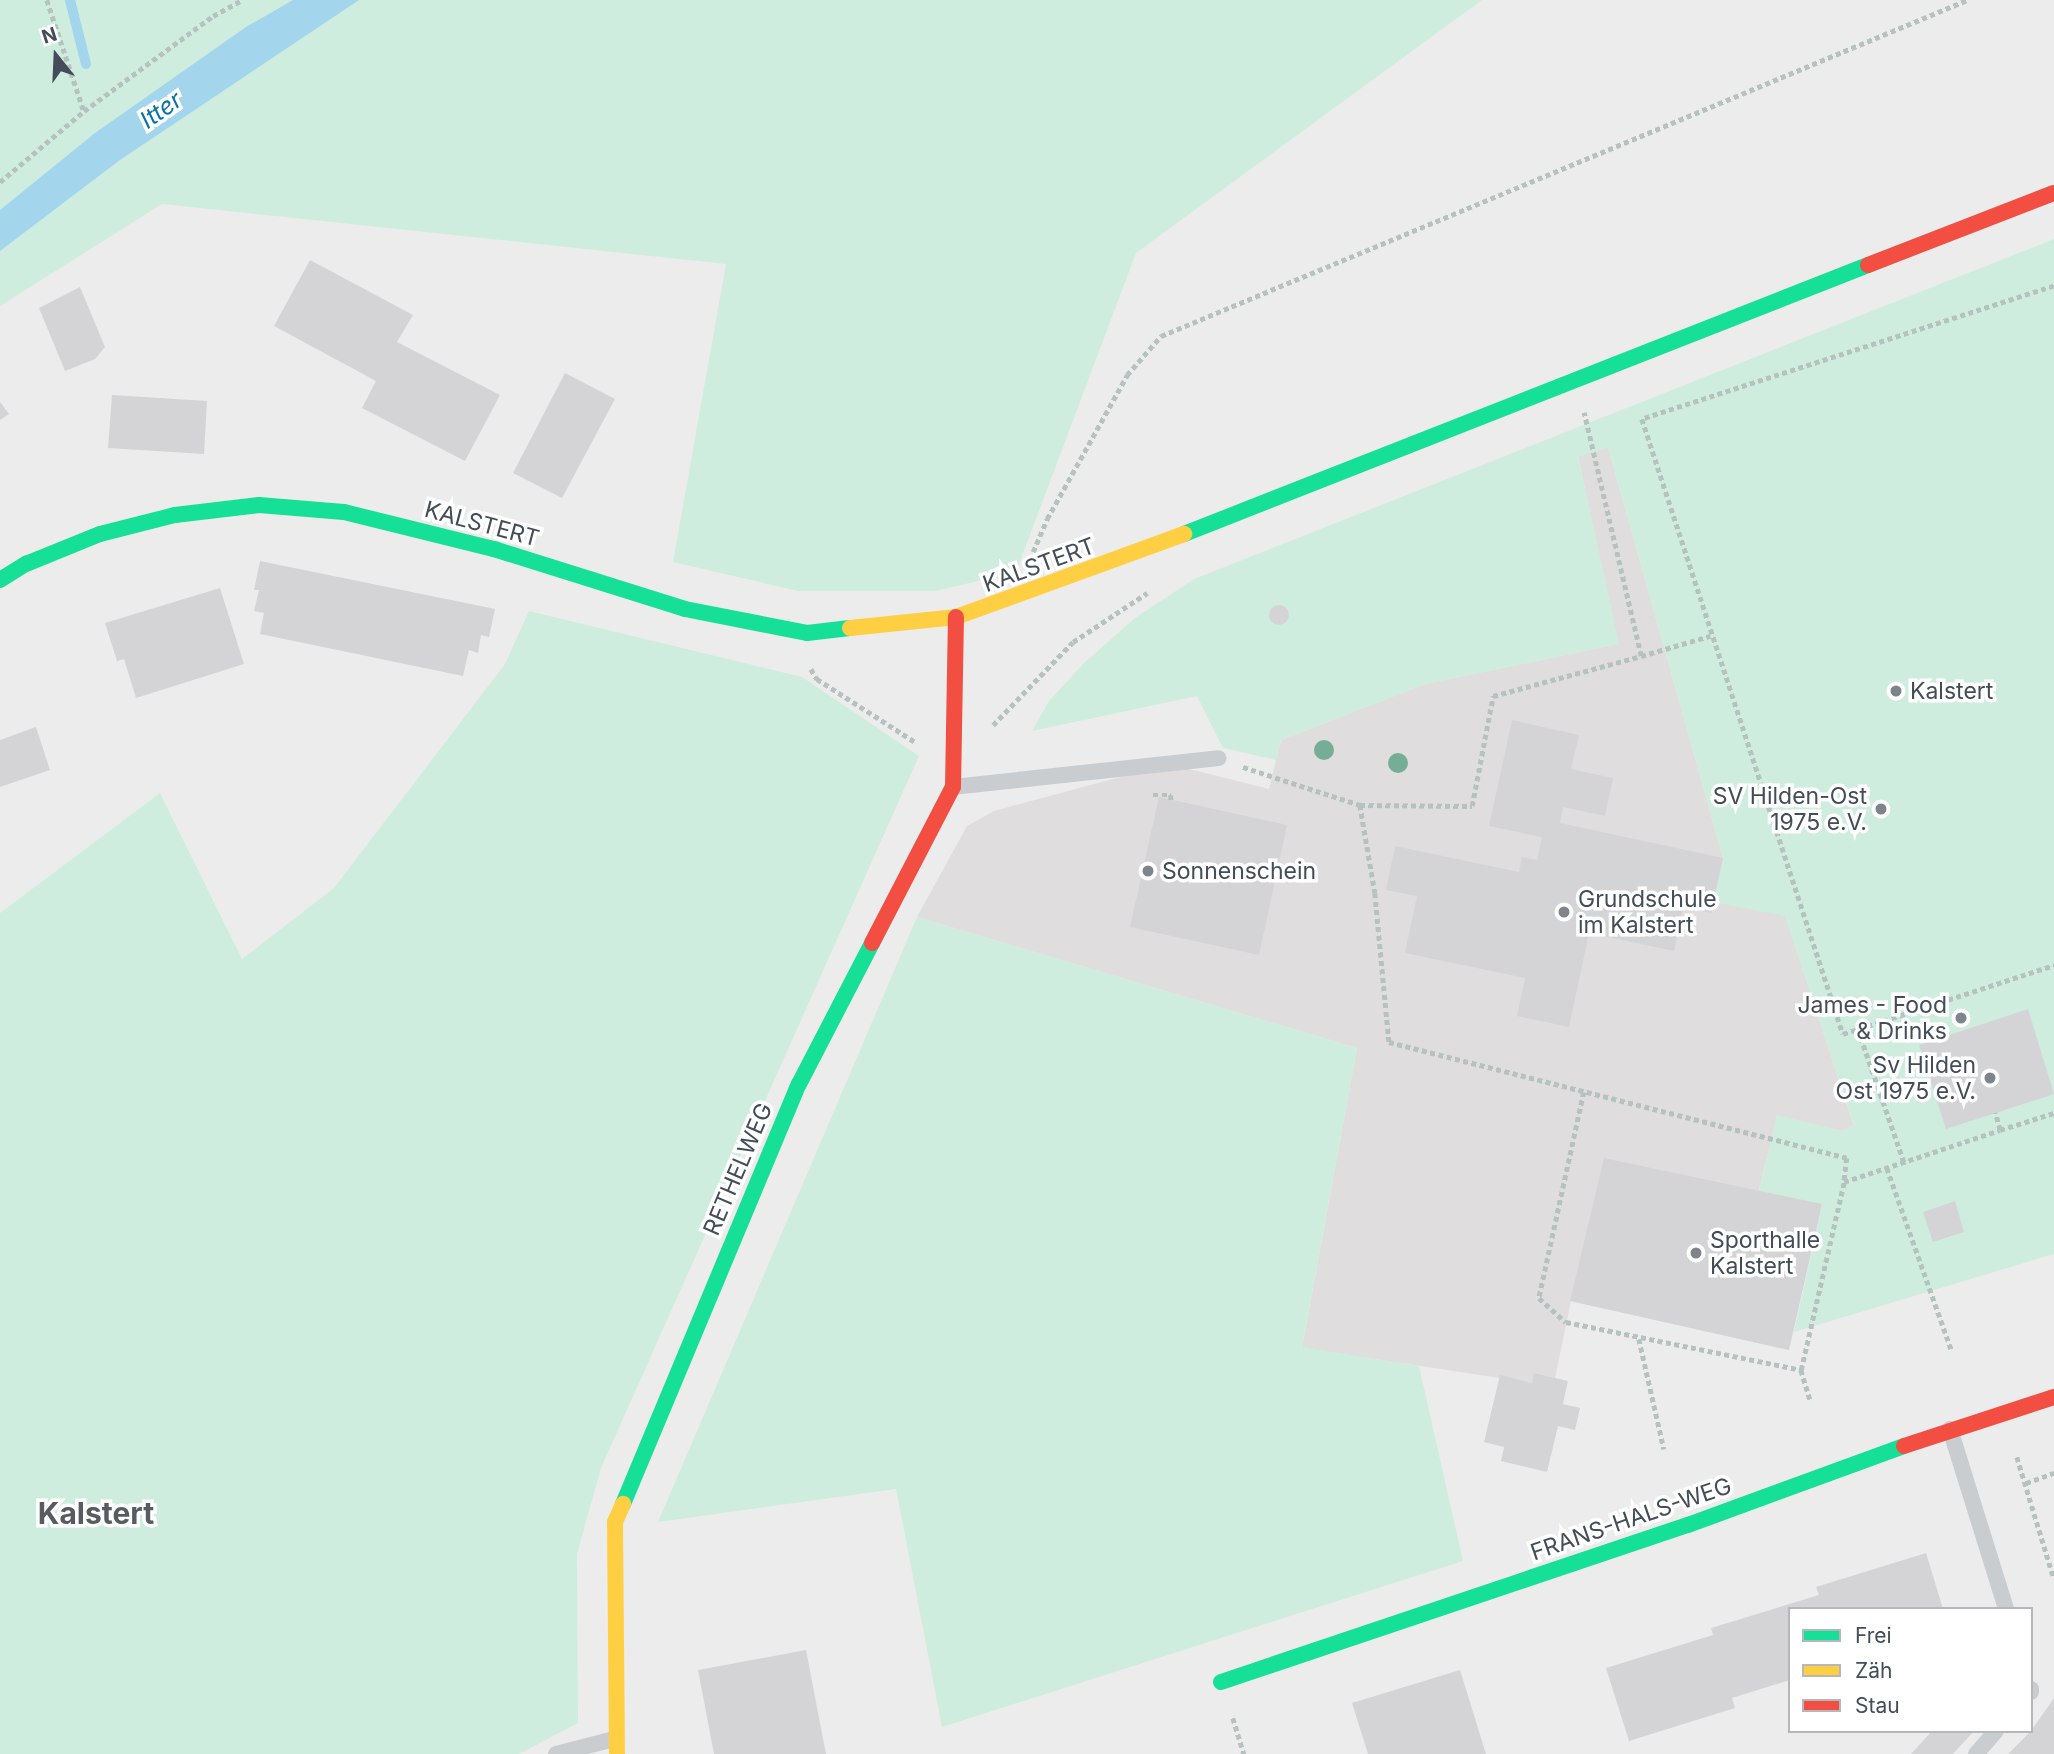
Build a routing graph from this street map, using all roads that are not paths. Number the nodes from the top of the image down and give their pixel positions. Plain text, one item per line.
1 (2054, 193) edge
2 (0, 580) edge
3 (956, 617) junction
4 (1218, 758) road end
5 (953, 787) junction
6 (2054, 1397) edge
7 (1950, 1429) junction
8 (2005, 1607) edge
9 (1221, 1682) dead end
10 (1994, 1733) edge
11 (615, 1746) edge
12 (556, 1754) edge
13 (1976, 1754) edge

1 - 3 street, KALSTERT
2 - 3 street, KALSTERT
3 - 5 street, RETHELWEG
4 - 5 lane
5 - 11 street, RETHELWEG
6 - 7 street, FRANS-HALS-WEG
7 - 8 lane
7 - 9 street, FRANS-HALS-WEG
10 - 13 lane
11 - 12 lane

